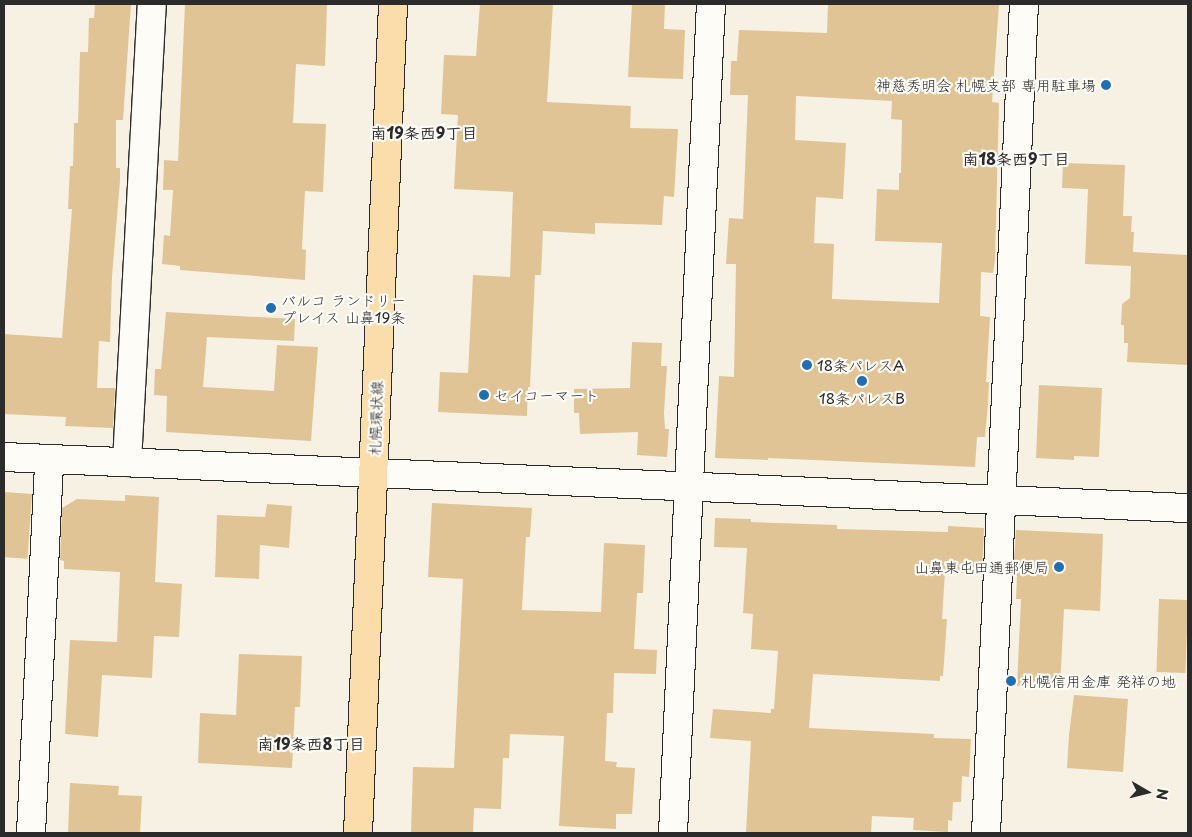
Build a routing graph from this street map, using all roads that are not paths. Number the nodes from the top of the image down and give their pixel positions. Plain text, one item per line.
1 (152, 4) edge
2 (393, 4) edge
3 (711, 4) edge
4 (1024, 4) edge
5 (4, 457) edge
6 (49, 459) junction
7 (127, 462) junction
8 (373, 473) junction
9 (688, 487) junction
10 (1001, 500) junction
11 (1188, 508) edge
12 (31, 833) edge
13 (358, 833) edge
14 (673, 833) edge
15 (986, 833) edge

1 - 7 street
2 - 8 main road, 札幌環状線
3 - 9 street
4 - 10 street
5 - 6 street
6 - 7 street
6 - 12 street
7 - 8 street
8 - 9 street
8 - 13 main road, 札幌環状線
9 - 10 street
9 - 14 street
10 - 11 street
10 - 15 street

